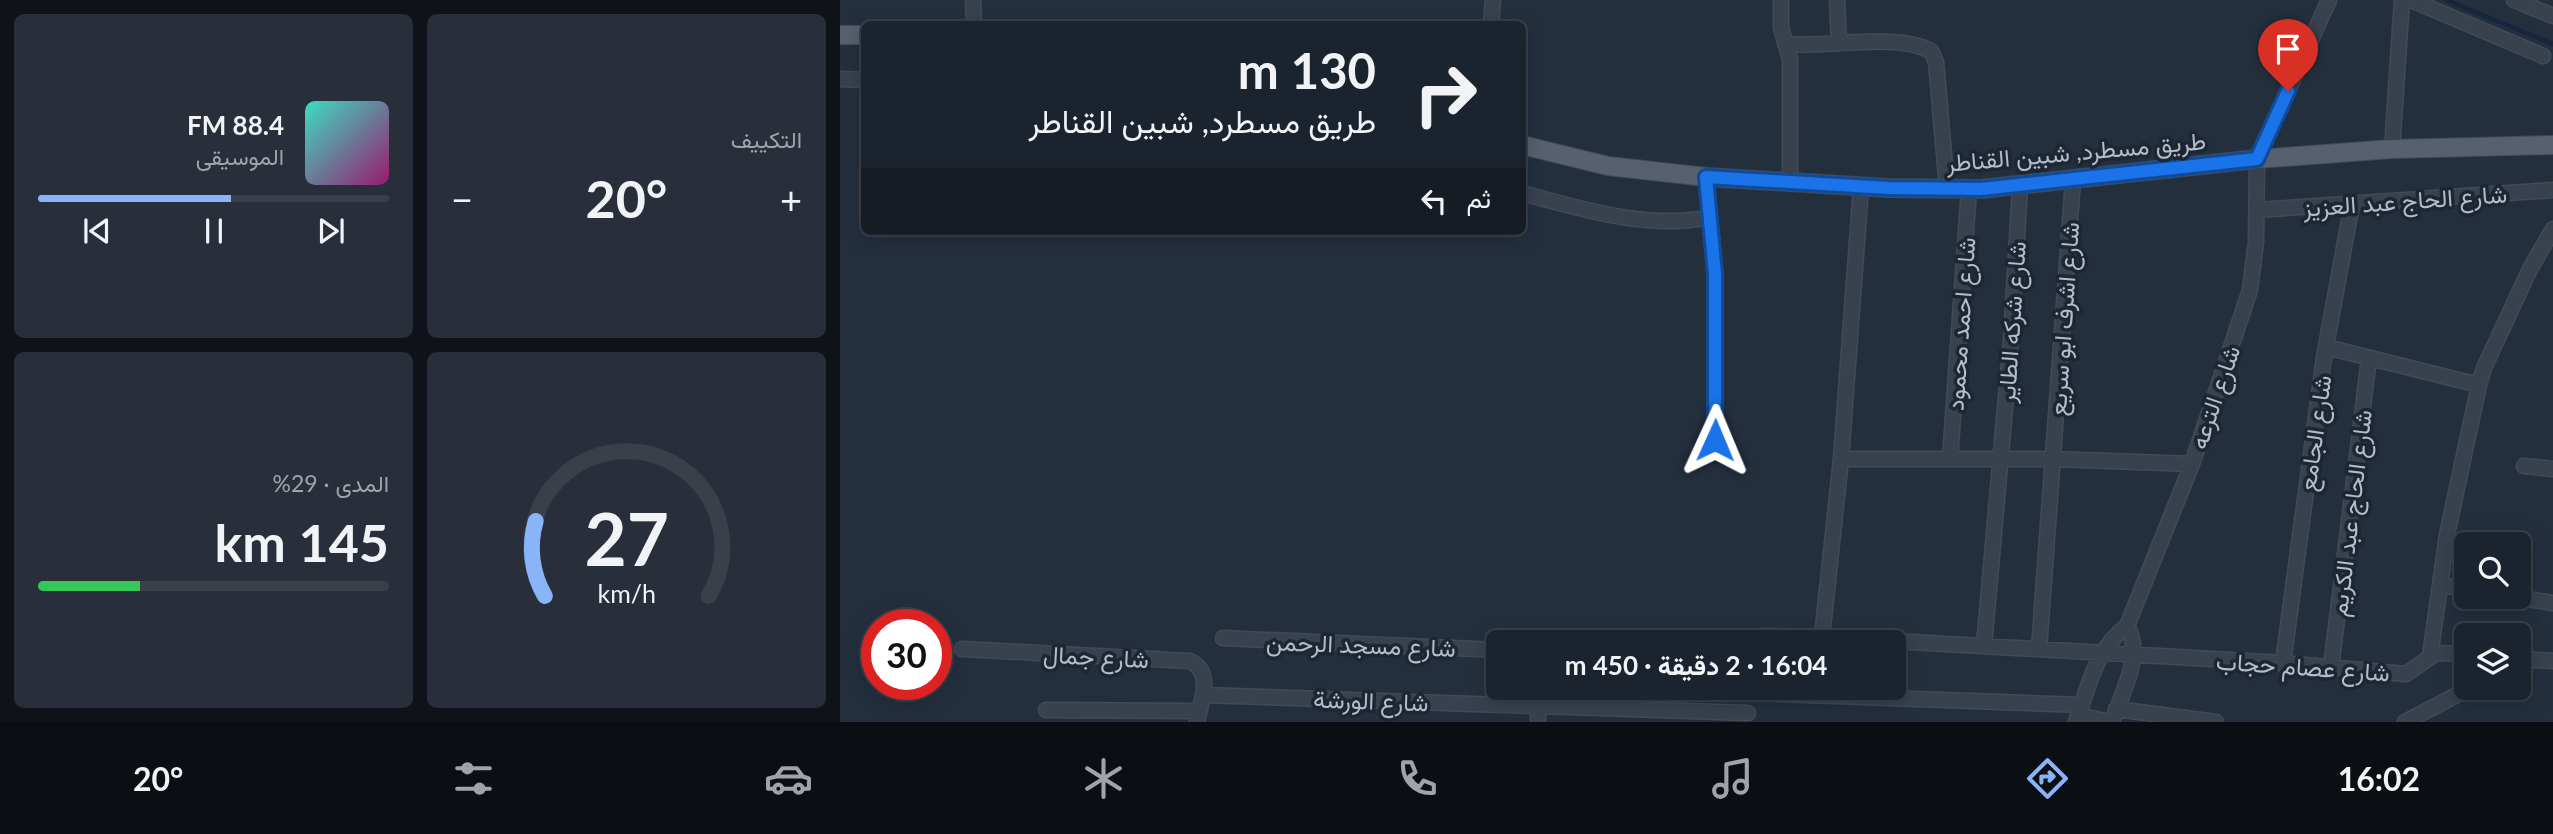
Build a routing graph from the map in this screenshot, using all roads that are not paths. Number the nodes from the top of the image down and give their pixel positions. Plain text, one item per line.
1 (973, 0) edge
2 (1493, 0) edge
3 (1781, 0) edge
4 (1837, 0) edge
5 (2329, 0) edge
6 (2402, 0) edge
7 (2411, 0) edge
8 (2514, 0) edge
9 (2553, 16) edge
10 (974, 21) edge
11 (1491, 21) edge
12 (840, 35) edge
13 (861, 35) edge
14 (1839, 43) junction
15 (1785, 44) junction
16 (2543, 56) dead end
17 (840, 79) edge
18 (861, 80) edge
19 (2553, 145) edge
20 (1526, 146) edge
21 (2392, 149) junction
22 (2257, 166) junction
23 (2073, 180) junction
24 (1707, 182) junction
25 (1790, 183) junction
26 (2020, 186) junction
27 (1861, 187) junction
28 (1947, 188) junction
29 (1969, 189) junction
30 (2553, 190) edge
31 (1526, 194) edge
32 (2256, 204) junction
33 (2352, 204) junction
34 (1710, 213) junction
35 (2553, 229) edge
36 (2326, 347) junction
37 (2369, 358) junction
38 (2479, 385) junction
39 (1715, 440) dead end
40 (2054, 458) junction
41 (1841, 459) junction
42 (1950, 459) junction
43 (2000, 459) junction
44 (2192, 464) junction
45 (2524, 466) dead end
46 (2553, 469) edge
47 (2440, 585) junction
48 (2454, 587) edge
49 (2531, 600) edge
50 (2553, 603) edge
51 (2127, 626) junction
52 (1823, 630) edge
53 (1223, 638) dead end
54 (1906, 642) edge
55 (1984, 646) junction
56 (962, 649) dead end
57 (1486, 649) edge
58 (2039, 649) junction
59 (2103, 653) junction
60 (2454, 653) edge
61 (2134, 656) junction
62 (2430, 656) junction
63 (2531, 660) edge
64 (2553, 661) edge
65 (2283, 663) junction
66 (2331, 668) junction
67 (1203, 695) junction
68 (2454, 696) edge
69 (1887, 700) edge
70 (1538, 705) junction
71 (1046, 710) dead end
72 (2079, 714) edge
73 (1198, 716) edge
74 (1747, 717) edge
75 (2112, 718) edge
76 (1538, 722) edge
77 (2216, 722) edge
78 (2405, 722) edge

1 - 10 street
2 - 11 street
3 - 15 street
4 - 14 street
5 - 22 street
6 - 21 street
7 - 16 street
8 - 9 street
12 - 13 main road
14 - 15 street
14 - 28 street
15 - 25 street
17 - 18 street
19 - 21 main road, طريق مسطرد, شبين القناطر
20 - 24 main road, طريق مسطرد, شبين القناطر
21 - 22 main road, طريق مسطرد, شبين القناطر
22 - 23 main road, طريق مسطرد, شبين القناطر
22 - 32 street, شارع الترعه
23 - 26 main road, طريق مسطرد, شبين القناطر
23 - 40 street, شارع اشرف ابو سريع
24 - 25 main road, طريق مسطرد, شبين القناطر
24 - 34 street
25 - 27 main road, طريق مسطرد, شبين القناطر
26 - 29 main road, طريق مسطرد, شبين القناطر
26 - 43 street, شارع شركه الطاير
27 - 28 main road, طريق مسطرد, شبين القناطر
27 - 41 street
28 - 29 main road, طريق مسطرد, شبين القناطر
29 - 42 street, شارع احمد محمود
30 - 33 street, شارع الحاج عبد العزيز
31 - 34 street
32 - 33 street, شارع الحاج عبد العزيز
32 - 44 street, شارع الترعه
33 - 36 street, شارع الجامع
34 - 39 street
35 - 38 street
36 - 37 street
36 - 65 street, شارع الجامع
37 - 38 street
37 - 66 street, شارع الحاج عبد الكريم
38 - 47 street
40 - 43 street
40 - 44 street
40 - 58 street, شارع اشرف ابو سريع
41 - 42 street
41 - 52 street
42 - 43 street
43 - 55 street, شارع شركه الطاير
44 - 51 street, شارع الترعه
45 - 46 street
47 - 48 street
47 - 62 street
49 - 50 street
51 - 59 street, شارع الترعه
51 - 61 street
53 - 57 street, شارع مسجد الرحمن
54 - 55 street, شارع عصام حجاب
55 - 58 street, شارع عصام حجاب
56 - 67 street, شارع جمال
58 - 59 street, شارع عصام حجاب
59 - 61 street, شارع عصام حجاب
59 - 72 street, شارع الترعه
60 - 62 street, شارع عصام حجاب
61 - 65 street, شارع عصام حجاب
61 - 75 street
62 - 66 street, شارع عصام حجاب
63 - 64 street
65 - 66 street, شارع عصام حجاب
67 - 70 street, شارع الورشة
67 - 73 street
68 - 78 street
69 - 72 street
70 - 74 street, شارع الورشة
70 - 76 street
71 - 73 street
72 - 75 street
75 - 77 street

